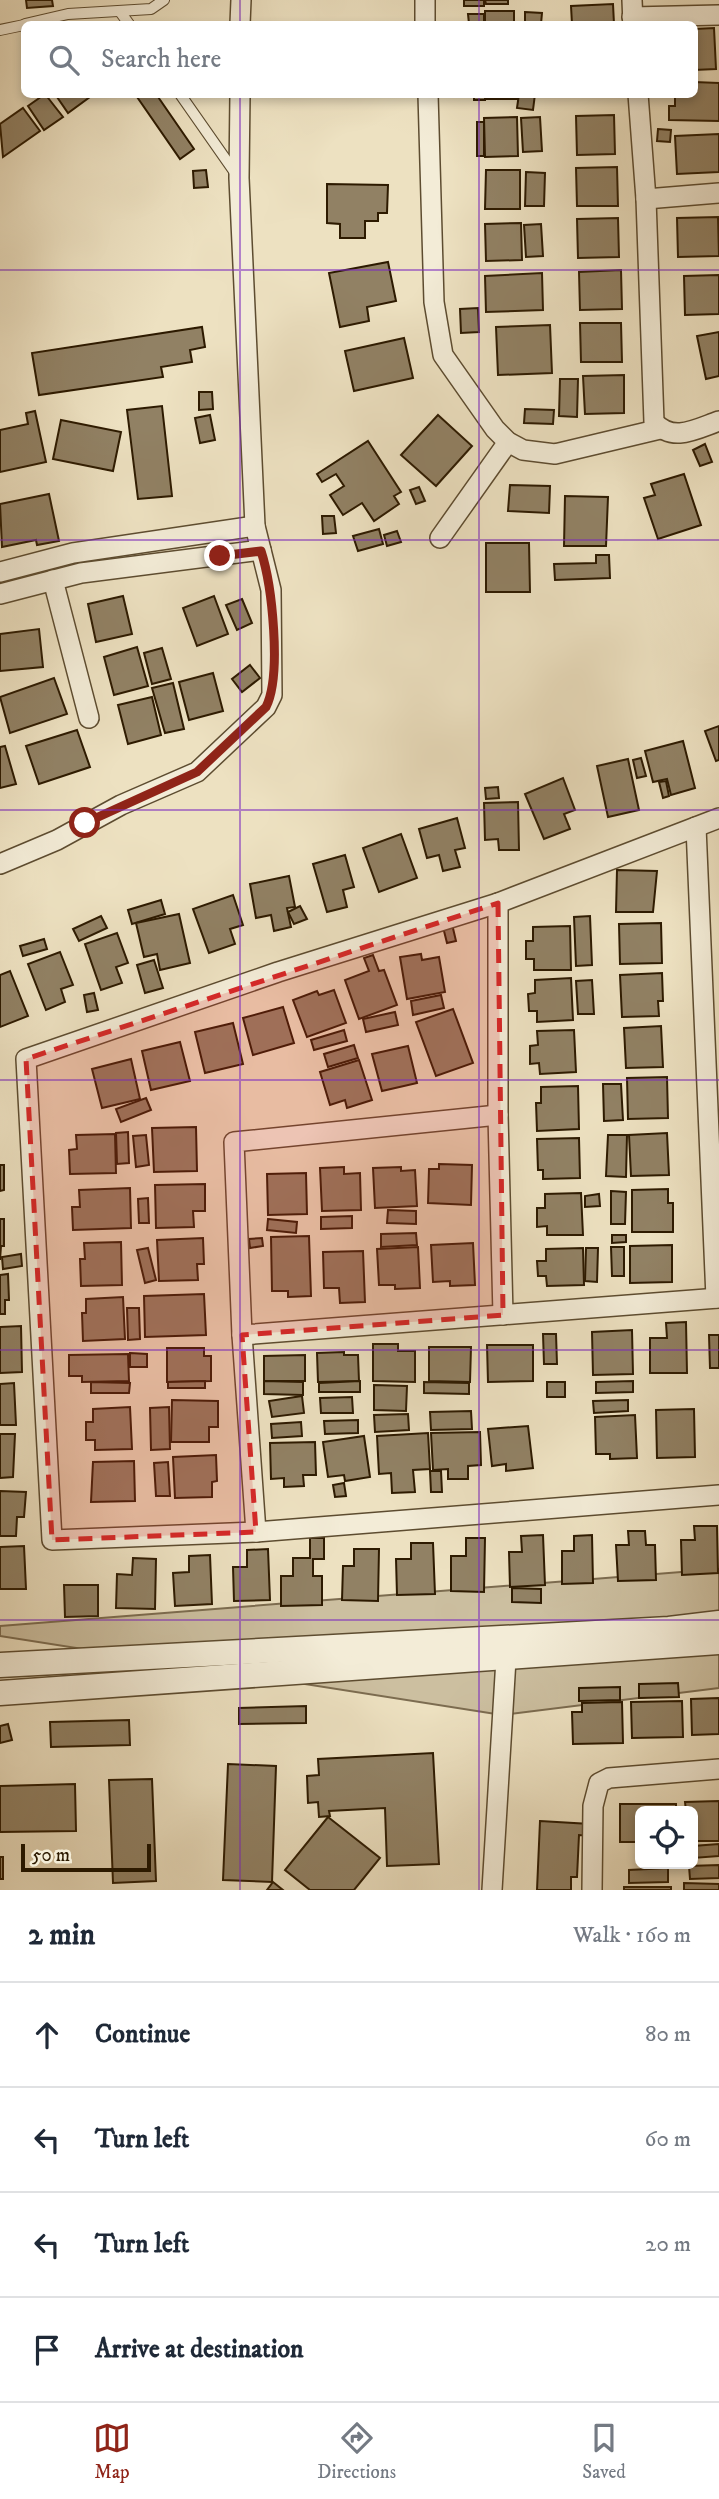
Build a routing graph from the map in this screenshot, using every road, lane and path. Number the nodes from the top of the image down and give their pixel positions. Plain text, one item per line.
1 (164, 0) edge
2 (240, 0) edge
3 (425, 0) edge
4 (121, 13) junction
5 (633, 14) edge
6 (719, 15) edge
7 (41, 21) edge
8 (127, 21) edge
9 (240, 21) edge
10 (425, 21) edge
11 (21, 26) edge
12 (0, 30) edge
13 (183, 98) edge
14 (240, 98) edge
15 (428, 98) edge
16 (638, 98) edge
17 (239, 178) junction
18 (719, 193) edge
19 (646, 199) junction
20 (719, 421) edge
21 (660, 429) junction
22 (508, 442) junction
23 (255, 526) junction
24 (440, 538) dead end
25 (261, 551) junction
26 (0, 572) edge
27 (53, 580) junction
28 (0, 594) edge
29 (89, 718) dead end
30 (719, 818) edge
31 (696, 827) junction
32 (0, 864) edge
33 (498, 903) junction
34 (498, 1115) junction
35 (718, 1298) edge
36 (503, 1315) junction
37 (242, 1335) junction
38 (719, 1495) edge
39 (256, 1532) junction
40 (719, 1623) edge
41 (719, 1642) edge
42 (506, 1659) junction
43 (0, 1665) edge
44 (0, 1693) edge
45 (719, 1769) edge
46 (492, 1890) edge
47 (592, 1890) edge

1 - 4 lane
2 - 9 street
3 - 10 street
4 - 7 lane
4 - 8 lane
5 - 6 street
11 - 12 lane
13 - 17 lane
14 - 17 street
15 - 22 street
16 - 19 street
17 - 23 street
18 - 19 street
19 - 21 street
20 - 21 street
21 - 22 street
22 - 24 street
23 - 25 street
23 - 26 street
25 - 27 street
25 - 32 street
27 - 28 street
27 - 29 street
30 - 31 street
31 - 33 street
31 - 35 street
33 - 34 street
33 - 39 street
34 - 36 street
34 - 37 street
35 - 36 street
36 - 37 street
37 - 39 street
38 - 39 street
40 - 43 street
41 - 42 street
42 - 44 street
42 - 46 street
45 - 47 street

